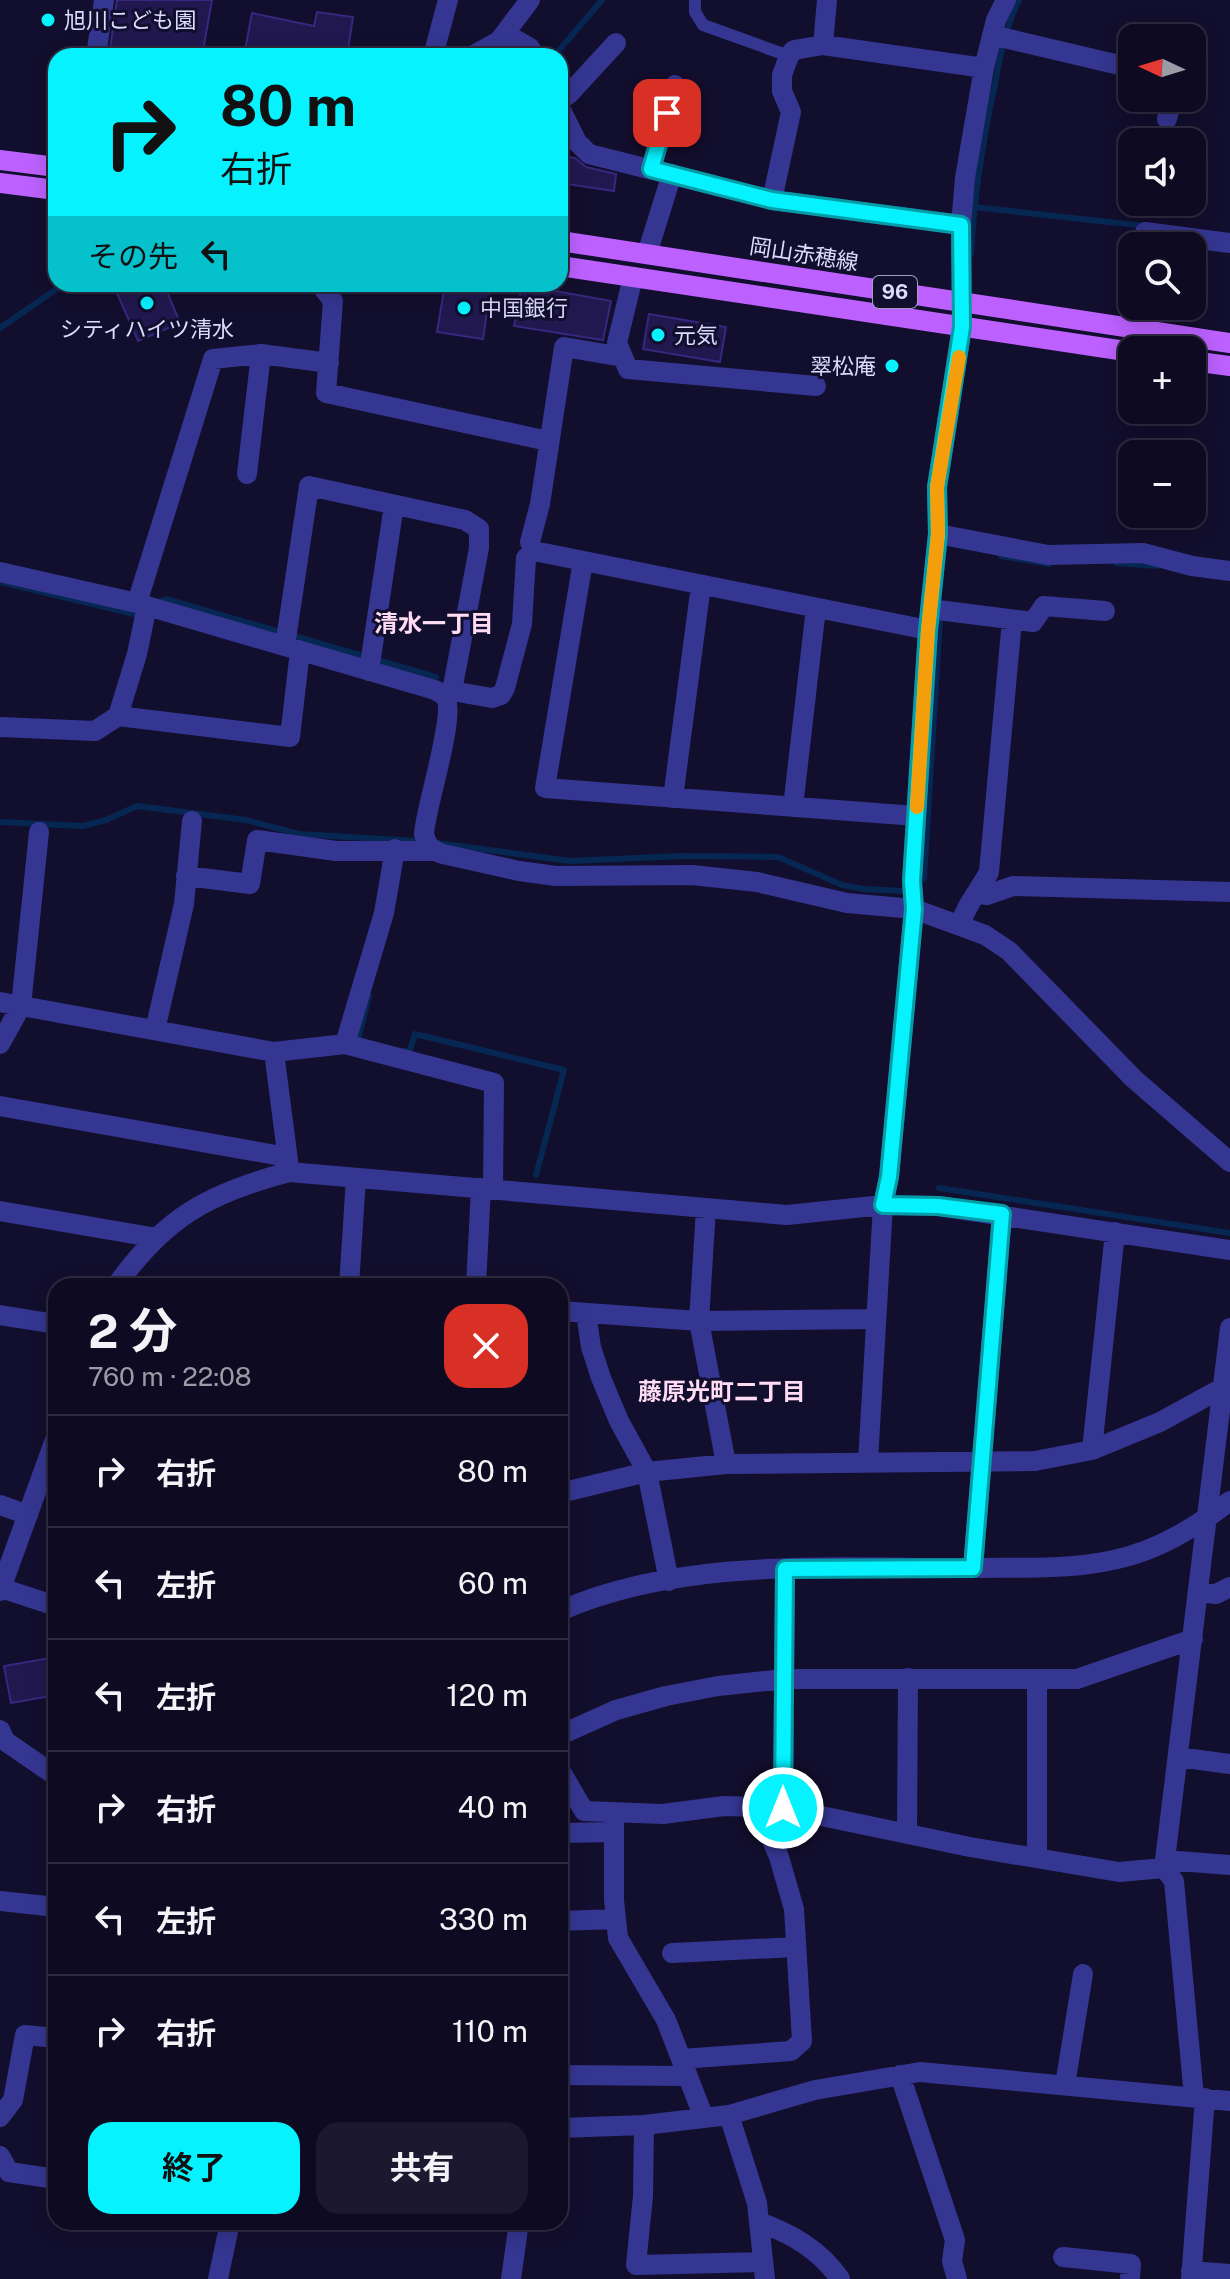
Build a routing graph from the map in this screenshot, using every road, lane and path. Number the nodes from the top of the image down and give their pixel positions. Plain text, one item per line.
1 (104, 0) edge
2 (448, 0) edge
3 (530, 0) edge
4 (695, 0) edge
5 (827, 0) edge
6 (1006, 0) edge
7 (506, 34) junction
8 (1001, 37) junction
9 (616, 43) dead end
10 (823, 45) junction
11 (97, 48) edge
12 (435, 48) edge
13 (486, 48) edge
14 (530, 48) edge
15 (789, 56) junction
16 (1118, 65) edge
17 (984, 68) junction
18 (675, 85) dead end
19 (568, 92) edge
20 (1169, 112) edge
21 (1167, 119) dead end
22 (568, 124) edge
23 (0, 152) edge
24 (0, 160) edge
25 (23, 163) junction
26 (48, 166) edge
27 (651, 169) junction
28 (672, 174) junction
29 (0, 183) edge
30 (48, 191) edge
31 (48, 192) edge
32 (0, 193) edge
33 (772, 200) junction
34 (961, 225) junction
35 (1206, 240) edge
36 (568, 242) edge
37 (1230, 243) edge
38 (647, 254) junction
39 (568, 267) edge
40 (633, 277) junction
41 (326, 292) edge
42 (962, 302) junction
43 (962, 327) junction
44 (1230, 343) edge
45 (1118, 350) edge
46 (261, 354) junction
47 (623, 357) junction
48 (329, 363) junction
49 (1206, 363) edge
50 (1230, 366) edge
51 (816, 386) dead end
52 (548, 441) junction
53 (247, 474) dead end
54 (394, 505) junction
55 (938, 534) junction
56 (534, 551) junction
57 (583, 561) junction
58 (1230, 571) edge
59 (0, 572) edge
60 (701, 585) junction
61 (142, 605) junction
62 (816, 608) junction
63 (930, 609) junction
64 (1105, 611) dead end
65 (1012, 620) junction
66 (928, 630) junction
67 (290, 641) junction
68 (371, 662) junction
69 (449, 694) junction
70 (118, 716) junction
71 (0, 727) edge
72 (673, 798) junction
73 (793, 807) junction
74 (916, 816) junction
75 (192, 821) dead end
76 (39, 832) dead end
77 (428, 843) junction
78 (400, 850) junction
79 (186, 876) junction
80 (1230, 892) edge
81 (977, 894) junction
82 (912, 895) junction
83 (960, 926) junction
84 (0, 1002) edge
85 (21, 1006) junction
86 (155, 1030) junction
87 (0, 1044) edge
88 (345, 1044) junction
89 (274, 1052) junction
90 (0, 1106) edge
91 (1230, 1162) edge
92 (288, 1165) junction
93 (356, 1178) junction
94 (487, 1189) junction
95 (883, 1205) junction
96 (706, 1208) junction
97 (0, 1211) edge
98 (1002, 1214) junction
99 (1115, 1232) junction
100 (157, 1238) junction
101 (1230, 1250) edge
102 (122, 1278) edge
103 (350, 1278) edge
104 (477, 1278) edge
105 (568, 1312) edge
106 (586, 1313) junction
107 (0, 1315) edge
108 (876, 1319) junction
109 (699, 1321) junction
110 (48, 1323) edge
111 (1230, 1328) edge
112 (1224, 1387) junction
113 (1092, 1450) junction
114 (48, 1459) edge
115 (868, 1461) junction
116 (983, 1461) junction
117 (726, 1464) junction
118 (647, 1472) junction
119 (568, 1491) edge
120 (1230, 1501) edge
121 (0, 1505) edge
122 (28, 1515) junction
123 (1208, 1518) junction
124 (973, 1568) junction
125 (785, 1569) junction
126 (669, 1581) junction
127 (1230, 1587) edge
128 (0, 1589) edge
129 (1199, 1592) junction
130 (48, 1604) edge
131 (568, 1608) edge
132 (1193, 1639) junction
133 (908, 1678) junction
134 (784, 1679) junction
135 (1037, 1679) junction
136 (568, 1731) edge
137 (2, 1739) edge
138 (1178, 1757) junction
139 (1230, 1764) edge
140 (48, 1771) edge
141 (568, 1784) edge
142 (758, 1807) junction
143 (783, 1808) junction
144 (614, 1822) junction
145 (568, 1831) edge
146 (907, 1834) junction
147 (1037, 1858) junction
148 (1165, 1864) junction
149 (1230, 1865) edge
150 (0, 1901) edge
151 (48, 1906) edge
152 (616, 1919) junction
153 (568, 1921) edge
154 (796, 1947) junction
155 (672, 1953) dead end
156 (1083, 1974) dead end
157 (48, 2037) edge
158 (684, 2067) junction
159 (568, 2074) edge
160 (900, 2075) junction
161 (1065, 2085) junction
162 (1200, 2098) junction
163 (1230, 2101) edge
164 (729, 2115) junction
165 (0, 2117) edge
166 (704, 2118) junction
167 (644, 2125) junction
168 (568, 2128) edge
169 (0, 2156) edge
170 (48, 2178) edge
171 (759, 2222) junction
172 (228, 2230) edge
173 (518, 2230) edge
174 (1063, 2257) dead end
175 (764, 2270) edge
176 (1230, 2274) edge
177 (1191, 2275) edge
178 (218, 2279) edge
179 (511, 2279) edge
180 (840, 2279) edge
181 (957, 2279) edge
182 (1130, 2279) edge

1 - 11 street
2 - 12 street
3 - 7 street
4 - 15 lane
5 - 10 street
6 - 8 street
7 - 13 street
7 - 14 street
8 - 16 street
8 - 17 street
9 - 19 street
10 - 15 street
10 - 17 street
15 - 33 street
17 - 34 street
18 - 27 street
20 - 21 street
22 - 27 street
23 - 25 street
24 - 25 main road
25 - 26 main road
27 - 28 street
28 - 33 street
28 - 38 street
29 - 30 main road
31 - 32 street
33 - 34 street
34 - 42 street
35 - 37 street
36 - 38 main road, 岡山赤穂線 / 96
38 - 42 main road, 岡山赤穂線 / 96
39 - 40 main road, 96
40 - 43 main road, 96
40 - 47 street
41 - 48 street
42 - 43 street
42 - 44 main road, 岡山赤穂線 / 96
43 - 45 main road, 96
43 - 55 street
46 - 48 street
46 - 53 street
46 - 61 street
47 - 51 street
47 - 52 street
48 - 52 street
49 - 50 main road
52 - 56 street
54 - 67 street
54 - 68 street
54 - 69 street
55 - 58 street
55 - 63 street
56 - 57 street
56 - 69 street
57 - 60 street
57 - 72 street
59 - 61 street
60 - 62 street
60 - 72 street
61 - 67 street
61 - 70 street
62 - 66 street
62 - 73 street
63 - 65 street
63 - 66 street
64 - 65 street
65 - 81 street
66 - 74 street
67 - 68 street
67 - 70 street
68 - 69 street
69 - 77 street
70 - 71 street
72 - 73 street
73 - 74 street
74 - 82 street
75 - 79 street
76 - 85 street
77 - 78 street
77 - 82 street
78 - 79 street
78 - 88 street
79 - 86 street
80 - 81 street
81 - 83 street
82 - 83 street
82 - 95 street
83 - 91 street
84 - 85 street
85 - 86 street
85 - 87 street
86 - 89 street
88 - 89 street
88 - 94 street
89 - 92 street
90 - 92 street
92 - 93 street
92 - 100 street
93 - 94 street
93 - 103 street
94 - 96 street
94 - 104 street
95 - 96 street
95 - 98 street
95 - 108 street
96 - 109 street
97 - 100 street
98 - 99 street
98 - 116 street
99 - 101 street
99 - 113 street
100 - 102 street
105 - 106 street
106 - 109 street
106 - 118 street
107 - 110 street
108 - 109 street
108 - 115 street
109 - 117 street
111 - 112 street
112 - 113 street
112 - 123 street
113 - 116 street
114 - 122 street
115 - 116 street
115 - 117 street
116 - 124 street
117 - 118 street
118 - 119 street
118 - 126 street
120 - 123 street
121 - 122 street
122 - 128 street
123 - 124 street
123 - 129 street
124 - 125 street
125 - 126 street
125 - 134 street
126 - 131 street
127 - 129 street
128 - 130 street
129 - 132 street
132 - 135 street
132 - 138 street
133 - 134 street
133 - 135 street
133 - 146 street
134 - 136 street
134 - 143 street
135 - 147 street
137 - 140 street
138 - 139 street
138 - 148 street
141 - 144 street
142 - 143 street
142 - 144 street
142 - 154 street
143 - 146 street
144 - 145 street
144 - 152 street
146 - 147 street
147 - 148 street
148 - 149 street
148 - 162 street
150 - 151 street
152 - 153 street
152 - 158 street
154 - 155 street
154 - 158 street
156 - 161 street
157 - 165 street
158 - 159 street
158 - 166 street
160 - 161 street
160 - 164 street
160 - 181 street
161 - 162 street
162 - 163 street
162 - 177 street
164 - 166 street
164 - 171 street
166 - 167 street
167 - 168 street
167 - 175 street
169 - 170 street
171 - 175 street
171 - 180 street
172 - 178 street
173 - 179 street
174 - 182 street
176 - 177 street

